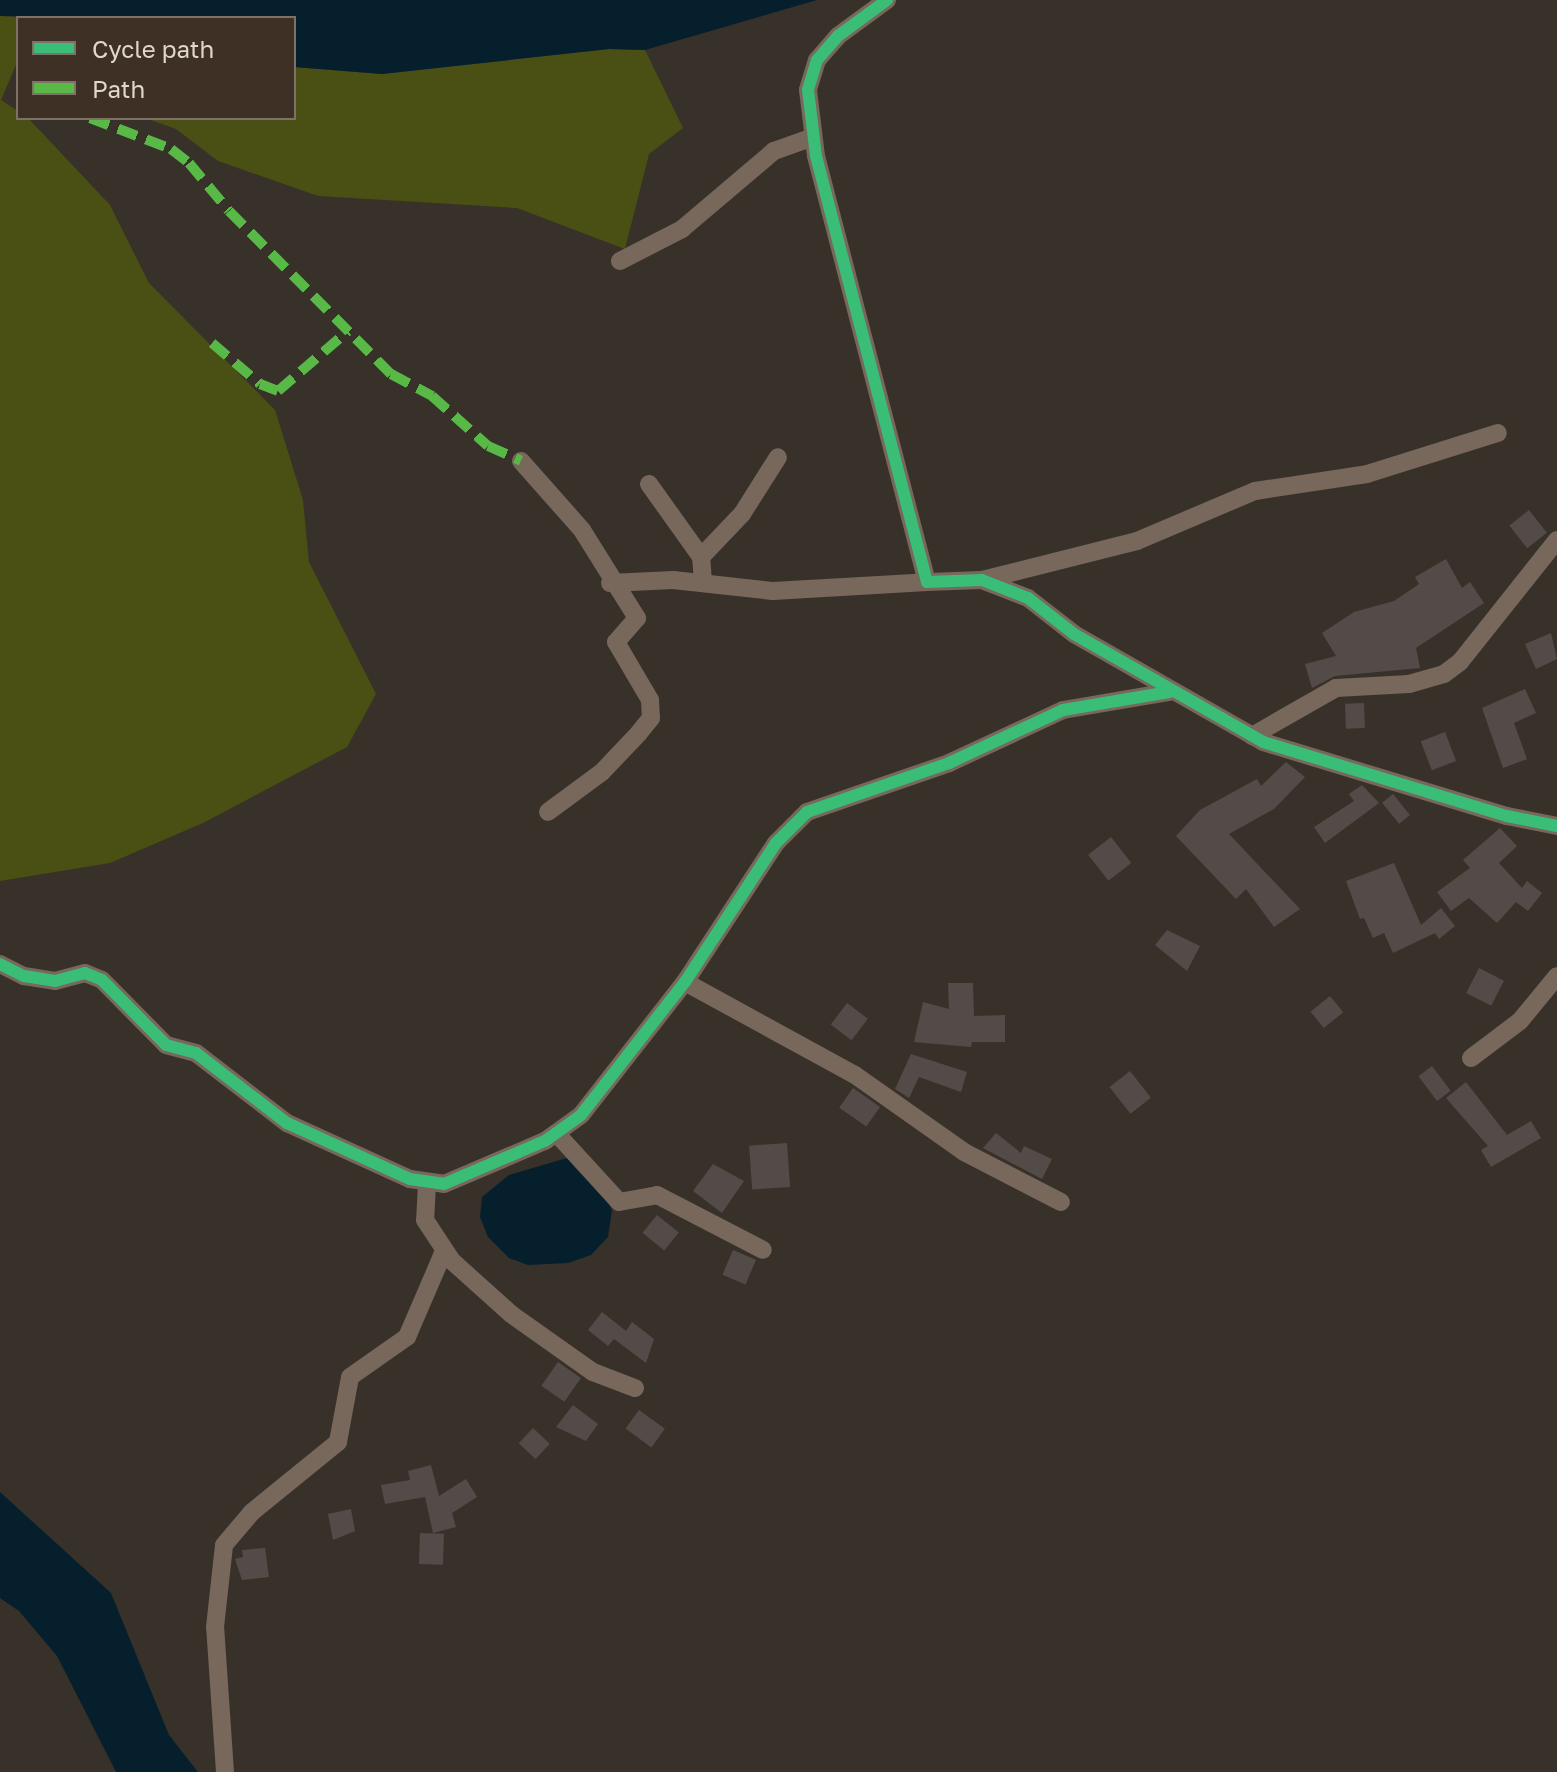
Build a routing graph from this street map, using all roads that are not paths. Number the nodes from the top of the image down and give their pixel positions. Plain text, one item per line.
1 (887, 0) edge
2 (813, 137) junction
3 (620, 261) dead end
4 (1498, 433) dead end
5 (778, 457) dead end
6 (521, 461) dead end
7 (649, 484) dead end
8 (1557, 540) edge
9 (701, 557) junction
10 (982, 580) junction
11 (927, 582) junction
12 (610, 583) junction
13 (703, 583) junction
14 (1169, 692) junction
15 (1252, 736) junction
16 (548, 812) dead end
17 (1557, 826) edge
18 (0, 964) edge
19 (1557, 976) edge
20 (685, 982) junction
21 (1471, 1058) dead end
22 (557, 1134) junction
23 (427, 1184) junction
24 (1061, 1202) dead end
25 (763, 1250) dead end
26 (444, 1251) junction
27 (635, 1388) dead end
28 (225, 1772) edge

1 - 2 street
2 - 3 street
2 - 11 street
4 - 10 street
5 - 9 street
6 - 12 street
7 - 9 street
8 - 15 street
9 - 13 street
10 - 11 street
10 - 14 street
11 - 13 street
12 - 13 street
12 - 16 street
14 - 15 street
14 - 20 street
15 - 17 street
18 - 23 street
19 - 21 street
20 - 22 street
20 - 24 street
22 - 23 street
22 - 25 street
23 - 26 street
26 - 27 street
26 - 28 street

